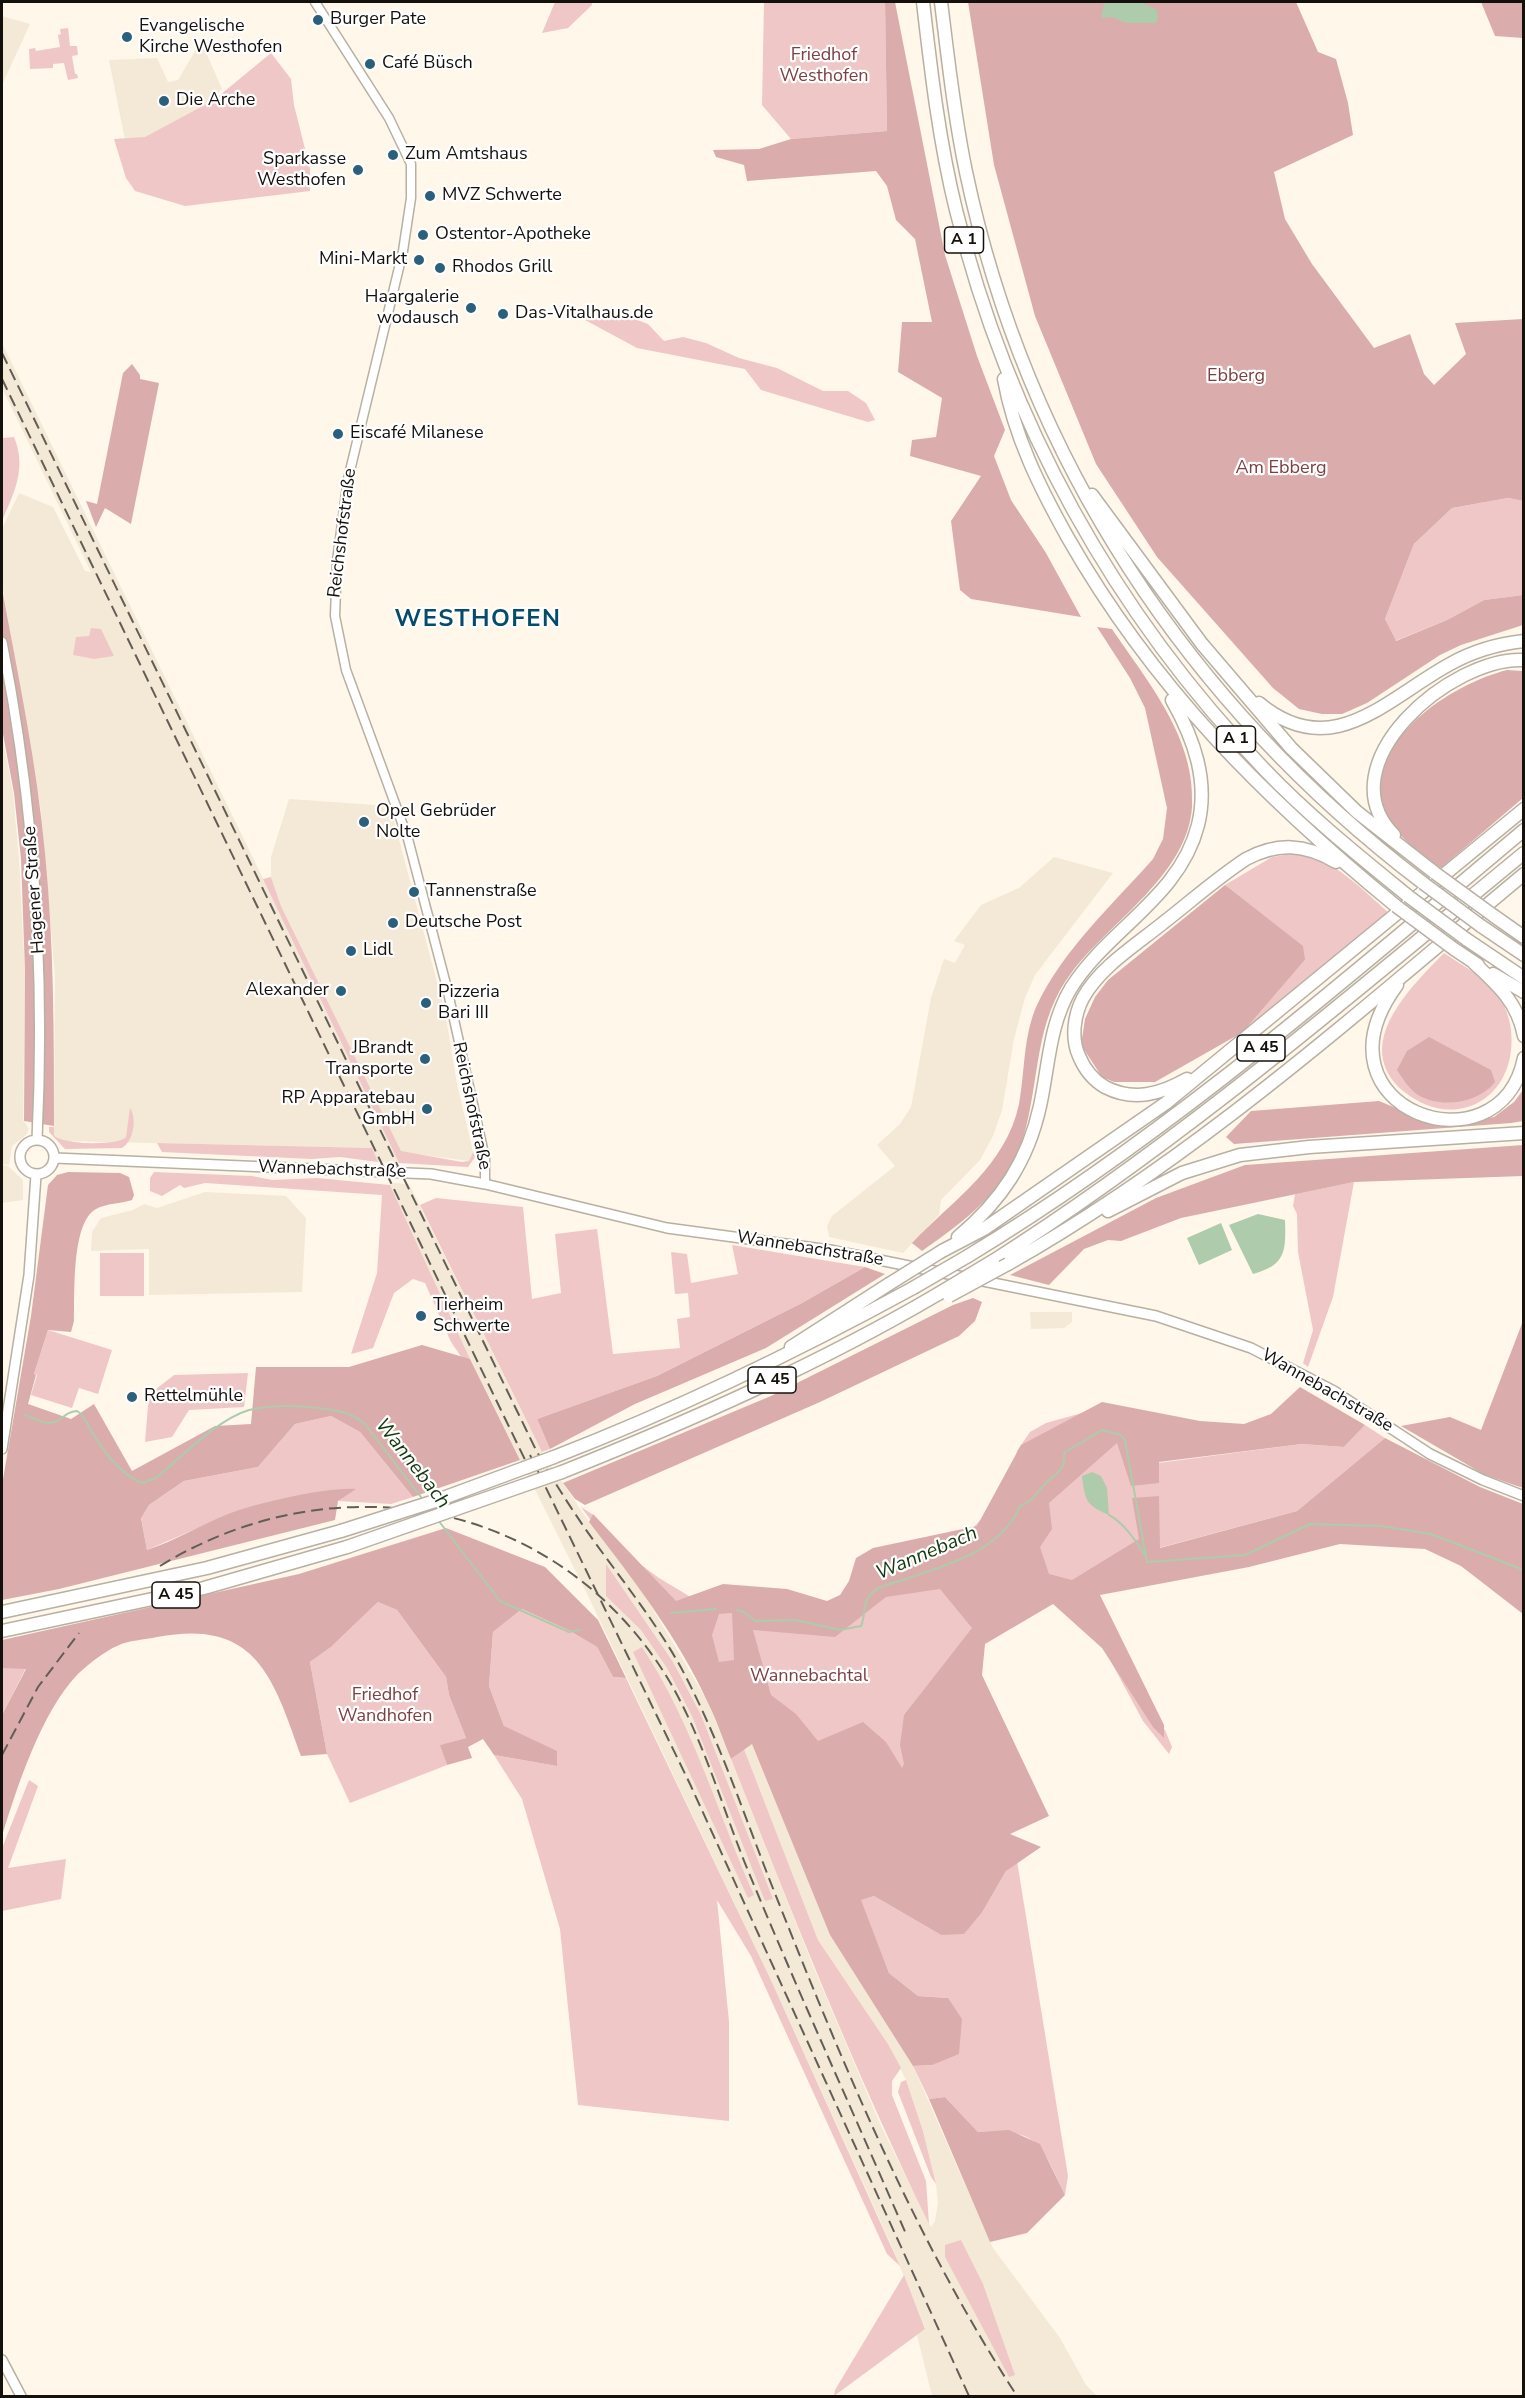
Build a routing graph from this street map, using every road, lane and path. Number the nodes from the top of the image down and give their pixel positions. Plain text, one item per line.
1 (315, 2) edge
2 (923, 2) edge
3 (941, 2) edge
4 (1001, 357) junction
5 (1068, 463) junction
6 (1524, 641) edge
7 (2, 642) edge
8 (1524, 660) edge
9 (1156, 670) junction
10 (1227, 674) junction
11 (1524, 809) edge
12 (1524, 830) edge
13 (1524, 853) edge
14 (1418, 859) junction
15 (1524, 874) edge
16 (1368, 882) junction
17 (1524, 937) edge
18 (1524, 955) edge
19 (1474, 963) junction
20 (1406, 973) junction
21 (1524, 978) edge
22 (1524, 992) edge
23 (1524, 1036) edge
24 (1226, 1054) junction
25 (1524, 1058) edge
26 (1524, 1132) edge
27 (37, 1140) junction
28 (55, 1158) junction
29 (36, 1175) junction
30 (485, 1184) junction
31 (1069, 1230) junction
32 (942, 1251) junction
33 (944, 1295) junction
34 (764, 1367) junction
35 (2, 1449) edge
36 (1524, 1496) edge
37 (2, 1612) edge
38 (2, 1631) edge
39 (2, 2360) edge
40 (21, 2397) edge

1 - 30 street, Reichshofstraße
2 - 4 highway, A 1
3 - 5 highway, A 1
4 - 9 highway
4 - 21 highway, A 1, bridge
5 - 10 highway
5 - 18 highway, A 1, bridge
6 - 10 highway
7 - 27 main road, Hagener Straße
8 - 14 highway
9 - 16 highway
9 - 32 highway
10 - 14 highway
11 - 24 highway
12 - 34 highway, A 45, bridge
13 - 33 highway, A 45, bridge
14 - 17 highway, bridge
15 - 20 highway
16 - 19 highway, bridge
16 - 24 highway
19 - 22 highway
19 - 23 highway
20 - 25 highway
20 - 31 highway
24 - 32 highway
26 - 31 highway
27 - 28 main road
27 - 29 main road
28 - 29 main road
28 - 30 main road, Wannebachstraße
29 - 35 main road
30 - 36 main road, Wannebachstraße
31 - 33 highway, bridge
32 - 34 highway, bridge
33 - 38 highway, A 45, bridge
34 - 37 highway, A 45, bridge
39 - 40 main road

